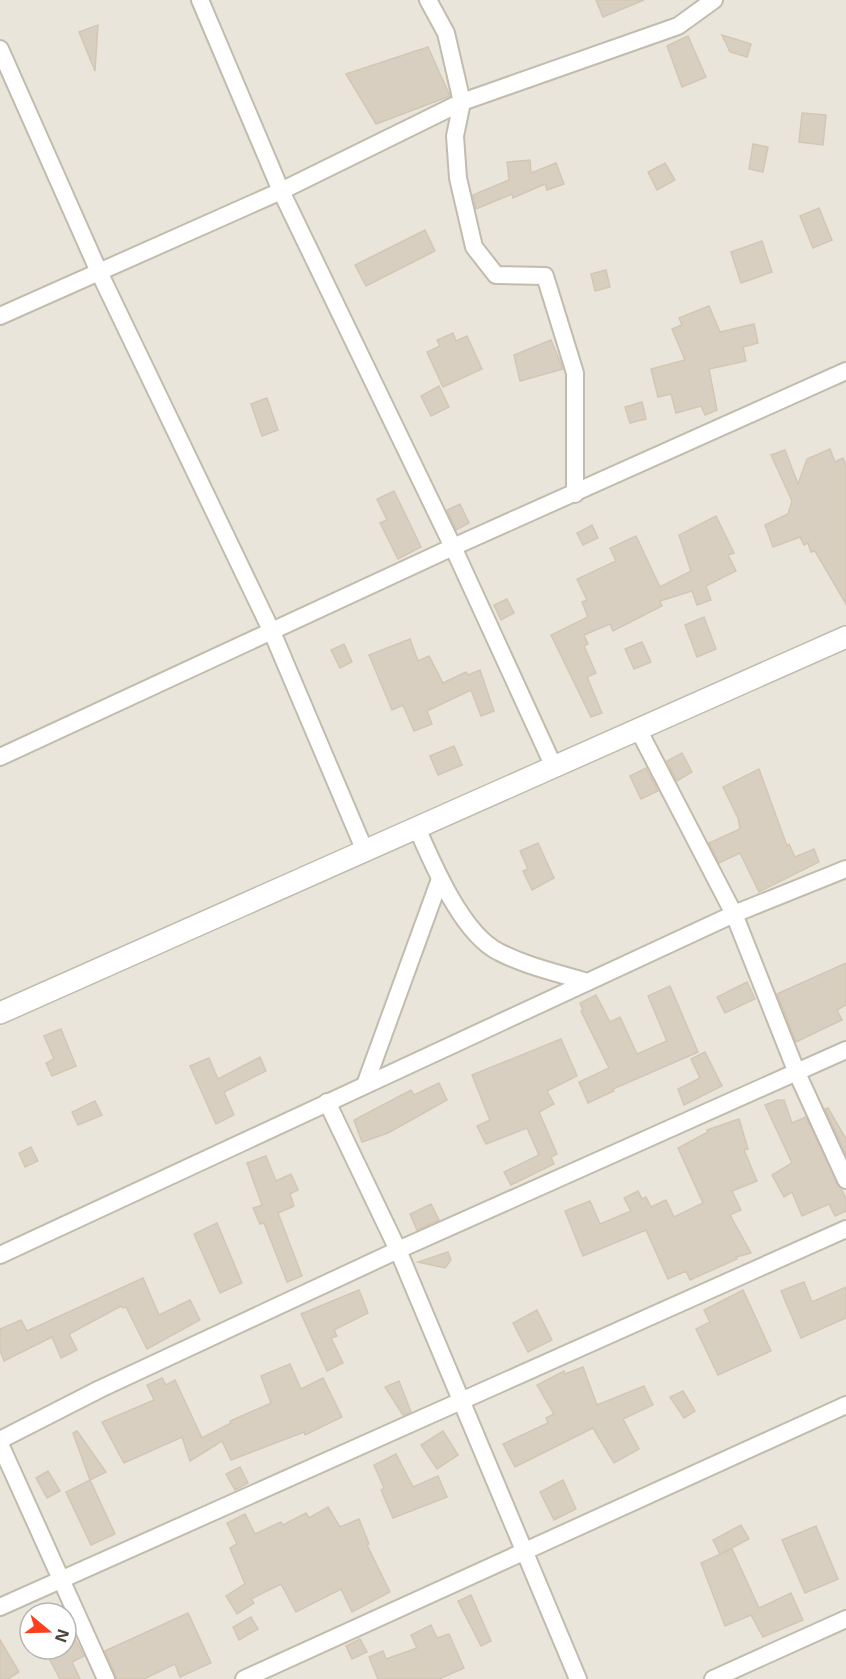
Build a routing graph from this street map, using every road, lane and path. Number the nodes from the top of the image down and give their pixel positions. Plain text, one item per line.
1 (200, 0) edge
2 (428, 0) edge
3 (714, 0) edge
4 (0, 49) edge
5 (462, 102) junction
6 (281, 191) junction
7 (99, 272) junction
8 (0, 316) edge
9 (846, 371) edge
10 (575, 494) junction
11 (453, 547) junction
12 (272, 632) junction
13 (846, 637) edge
14 (638, 729) junction
15 (0, 757) edge
16 (554, 767) junction
17 (417, 828) junction
18 (365, 851) junction
19 (846, 869) edge
20 (440, 879) junction
21 (734, 914) junction
22 (586, 982) junction
23 (0, 1013) edge
24 (846, 1050) edge
25 (797, 1073) junction
26 (365, 1085) junction
27 (327, 1102) junction
28 (846, 1180) edge
29 (846, 1229) edge
30 (398, 1250) junction
31 (0, 1255) edge
32 (463, 1401) junction
33 (846, 1405) edge
34 (0, 1442) edge
35 (526, 1551) junction
36 (63, 1580) junction
37 (0, 1607) edge
38 (846, 1619) edge
39 (106, 1679) edge
40 (244, 1679) edge
41 (578, 1679) edge
42 (713, 1679) edge

1 - 6 street
2 - 5 street
3 - 5 street
4 - 7 street
5 - 6 street
5 - 10 street
6 - 7 street
6 - 11 street
7 - 8 street
7 - 12 street
9 - 10 street
10 - 11 street
11 - 12 street
11 - 16 street
12 - 15 street
12 - 18 street
13 - 14 street
14 - 16 street
14 - 21 street
16 - 17 street
17 - 18 street
17 - 20 street
18 - 23 street
19 - 21 street
20 - 22 street
20 - 26 street
21 - 22 street
21 - 25 street
22 - 26 street
24 - 25 street
25 - 28 street
25 - 30 street
26 - 27 street
27 - 30 street
27 - 31 street
29 - 32 street
30 - 32 street
30 - 34 street
32 - 35 street
32 - 36 street
33 - 35 street
34 - 36 street
35 - 40 street
35 - 41 street
36 - 37 street
36 - 39 street
38 - 42 street

